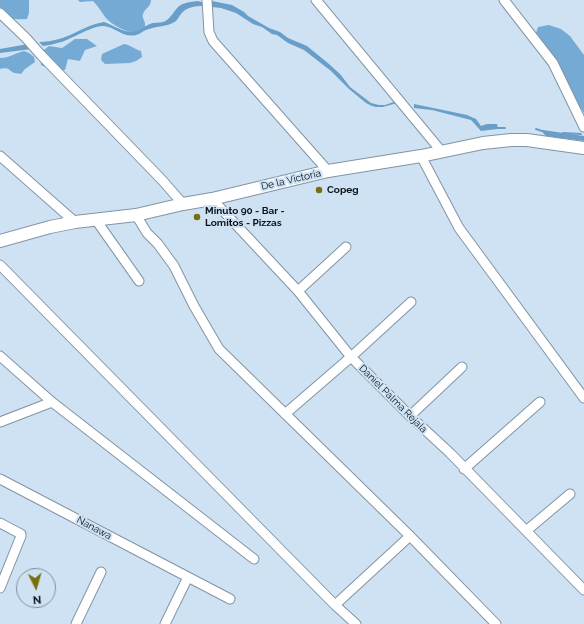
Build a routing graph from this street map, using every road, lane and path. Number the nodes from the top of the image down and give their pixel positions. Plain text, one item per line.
1 (316, 0) edge
2 (504, 0) edge
3 (207, 5) edge
4 (0, 13) edge
5 (584, 128) edge
6 (584, 148) edge
7 (442, 152) junction
8 (0, 156) edge
9 (421, 156) junction
10 (328, 171) junction
11 (212, 199) junction
12 (183, 204) junction
13 (136, 215) junction
14 (96, 220) junction
15 (75, 222) junction
16 (0, 241) edge
17 (346, 247) dead end
18 (0, 265) edge
19 (139, 281) dead end
20 (298, 291) junction
21 (411, 302) dead end
22 (0, 356) edge
23 (351, 357) junction
24 (462, 366) dead end
25 (584, 398) edge
26 (52, 402) junction
27 (540, 402) dead end
28 (285, 414) junction
29 (410, 416) junction
30 (0, 422) edge
31 (464, 469) junction
32 (0, 479) edge
33 (570, 494) dead end
34 (0, 523) edge
35 (526, 531) junction
36 (410, 536) junction
37 (254, 559) dead end
38 (101, 572) dead end
39 (188, 577) junction
40 (0, 588) edge
41 (584, 590) edge
42 (230, 599) dead end
43 (335, 605) junction
44 (76, 624) edge
45 (165, 624) edge
46 (356, 624) edge
47 (496, 624) edge

1 - 7 street
2 - 5 street
3 - 10 street
4 - 12 street
6 - 7 main road, De la Victoria
7 - 9 main road, De la Victoria
8 - 15 street
9 - 10 main road, De la Victoria
9 - 25 street
10 - 11 main road, De la Victoria
11 - 12 main road, De la Victoria
11 - 20 street, Daniel Palma Rejala
12 - 13 main road, De la Victoria
13 - 14 main road, De la Victoria
13 - 28 street
14 - 15 main road, De la Victoria
14 - 19 street
15 - 16 main road, De la Victoria
17 - 20 street
18 - 43 street
20 - 23 street, Daniel Palma Rejala
21 - 23 street
22 - 26 street
23 - 28 street
23 - 29 street, Daniel Palma Rejala
24 - 29 street
26 - 30 street
26 - 37 street
27 - 31 street
28 - 36 street
29 - 31 street, Daniel Palma Rejala
31 - 35 street, Daniel Palma Rejala
32 - 39 street, Nanawa
33 - 35 street
34 - 40 street
35 - 41 street, Daniel Palma Rejala
36 - 43 street
36 - 47 street
38 - 44 street
39 - 42 street, Nanawa
39 - 45 street
43 - 46 street

